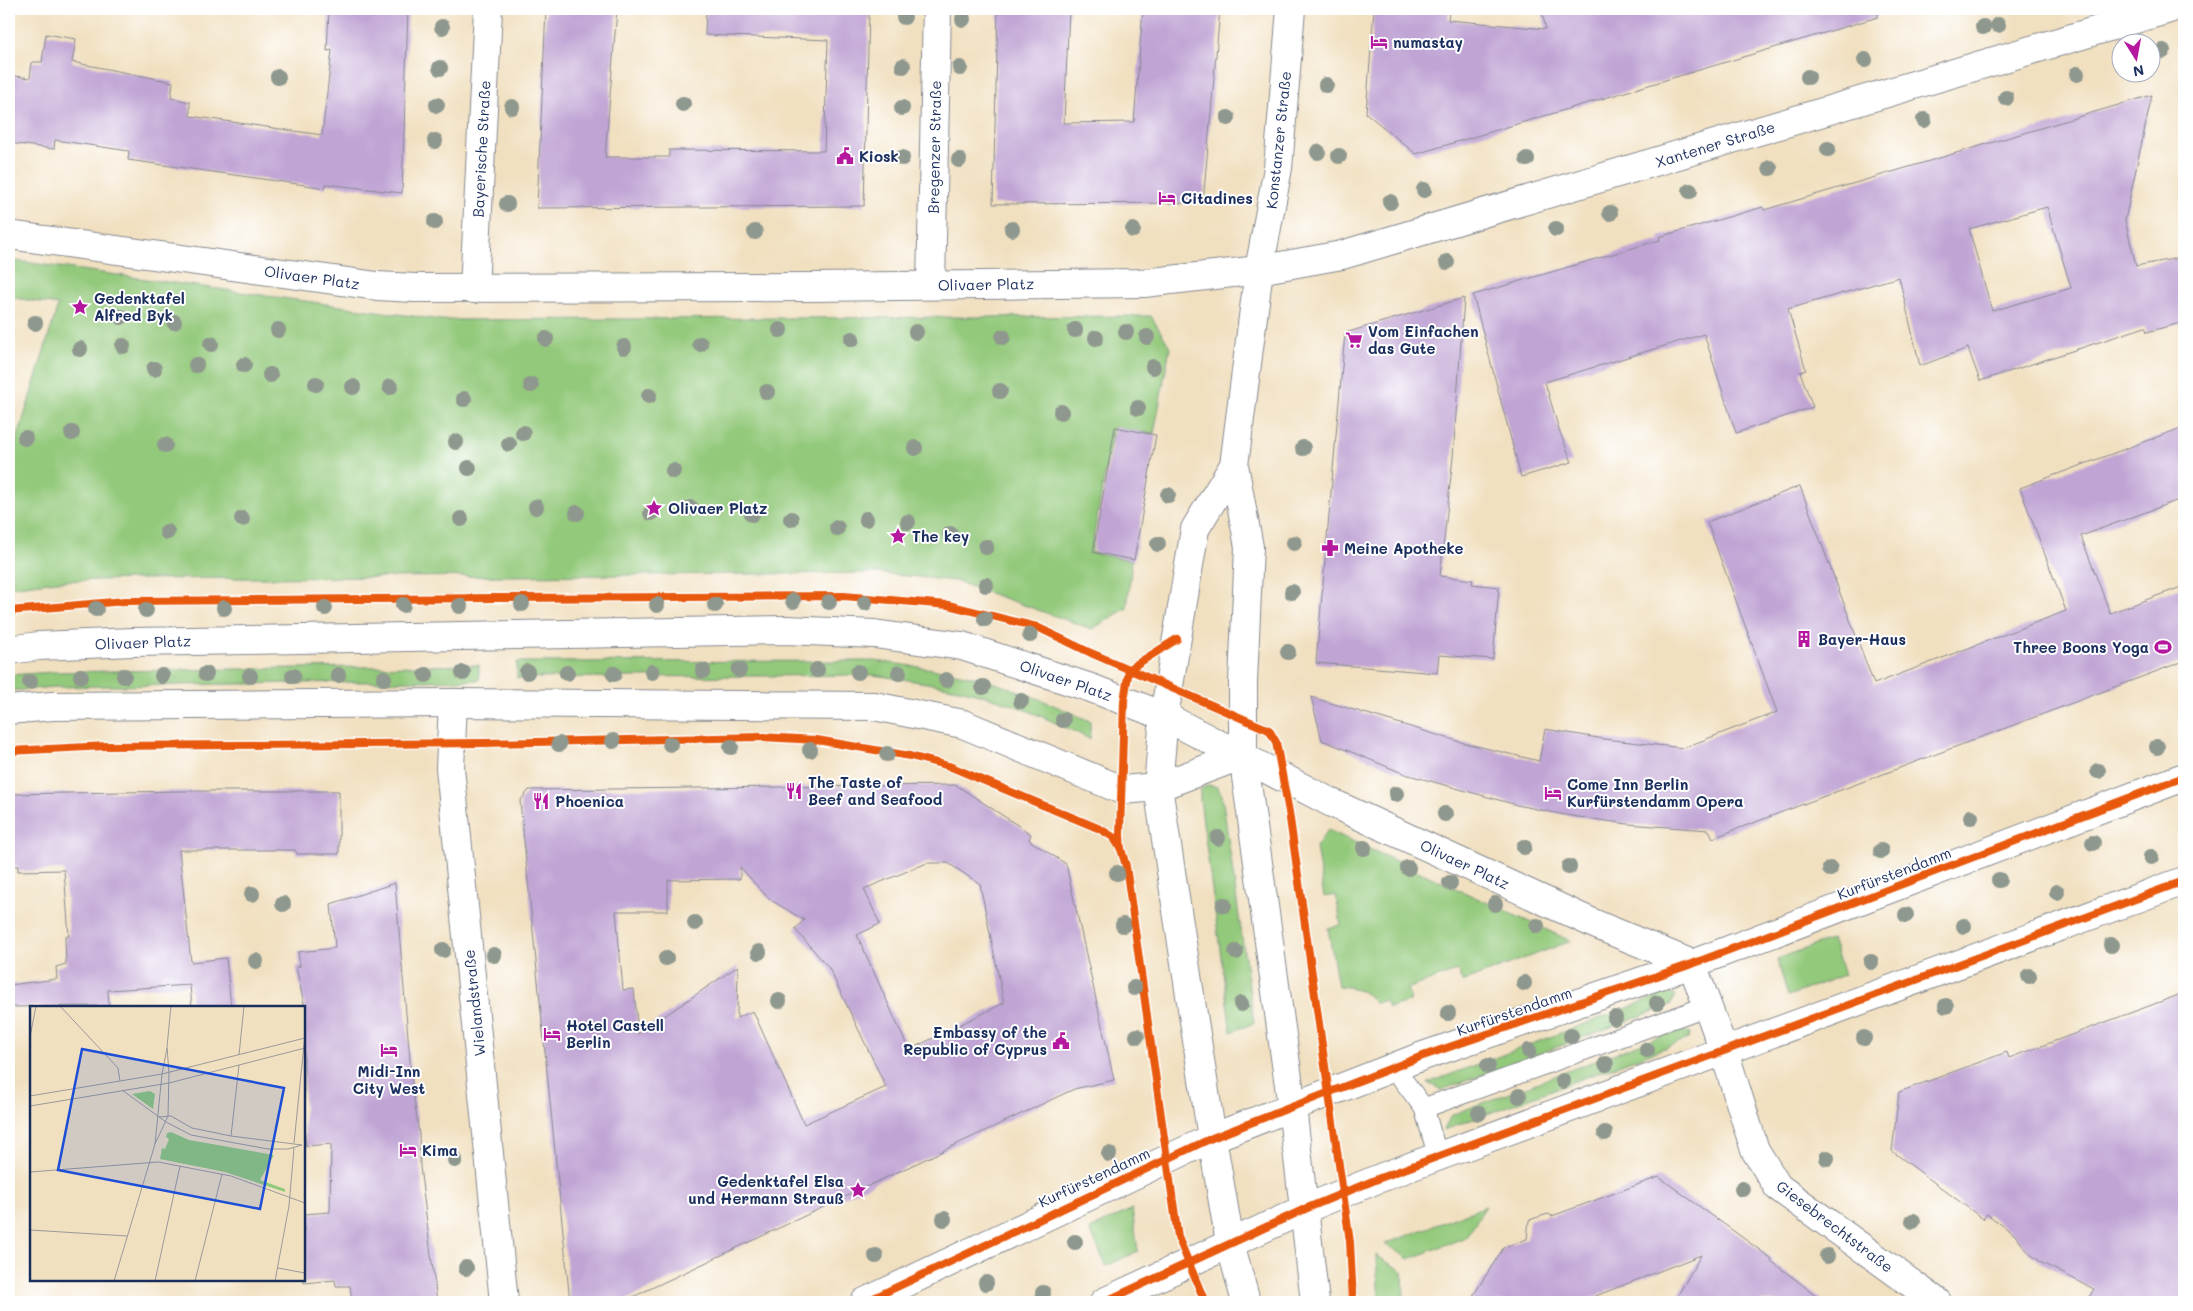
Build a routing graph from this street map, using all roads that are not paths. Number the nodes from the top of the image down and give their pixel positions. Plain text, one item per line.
1 (488, 9) edge
2 (937, 9) edge
3 (1291, 9) edge
4 (2169, 9) edge
5 (9, 235) edge
6 (1259, 270) junction
7 (931, 285) junction
8 (474, 288) junction
9 (1234, 465) junction
10 (9, 650) edge
11 (452, 703) junction
12 (9, 710) edge
13 (1164, 716) junction
14 (1243, 755) junction
15 (2184, 777) edge
16 (1158, 786) junction
17 (2184, 881) edge
18 (1692, 964) junction
19 (1707, 1006) junction
20 (1724, 1052) junction
21 (1394, 1068) junction
22 (1292, 1107) junction
23 (1424, 1108) junction
24 (1212, 1138) junction
25 (1438, 1157) junction
26 (1305, 1209) junction
27 (1230, 1243) junction
28 (504, 1302) edge
29 (865, 1302) edge
30 (1104, 1302) edge
31 (1246, 1302) edge
32 (1315, 1302) edge
33 (1937, 1302) edge

1 - 8 main road, Bayerische Straße
2 - 7 main road, Bregenzer Straße
3 - 6 main road, Konstanzer Straße
4 - 6 main road, Xantener Straße
5 - 8 main road, Olivaer Platz
6 - 7 main road, Olivaer Platz
6 - 9 main road
7 - 8 main road, Olivaer Platz
9 - 13 main road
9 - 14 main road
10 - 13 main road, Olivaer Platz
11 - 12 main road
11 - 16 main road
11 - 28 main road, Wielandstraße
13 - 14 main road, Olivaer Platz
13 - 16 main road
14 - 16 main road
14 - 18 main road, Olivaer Platz
14 - 22 main road
15 - 18 main road, Kurfürstendamm
16 - 24 main road
17 - 20 main road
18 - 19 main road, Giesebrechtstraße
18 - 21 main road, Kurfürstendamm
19 - 20 main road, Giesebrechtstraße
19 - 23 lane
20 - 25 main road
20 - 33 main road, Giesebrechtstraße
21 - 22 main road, Kurfürstendamm
21 - 23 lane
22 - 24 main road, Kurfürstendamm
22 - 26 main road
23 - 25 lane
24 - 27 main road
24 - 29 main road, Kurfürstendamm
25 - 26 main road
26 - 27 main road
26 - 32 main road
27 - 30 main road
27 - 31 main road

